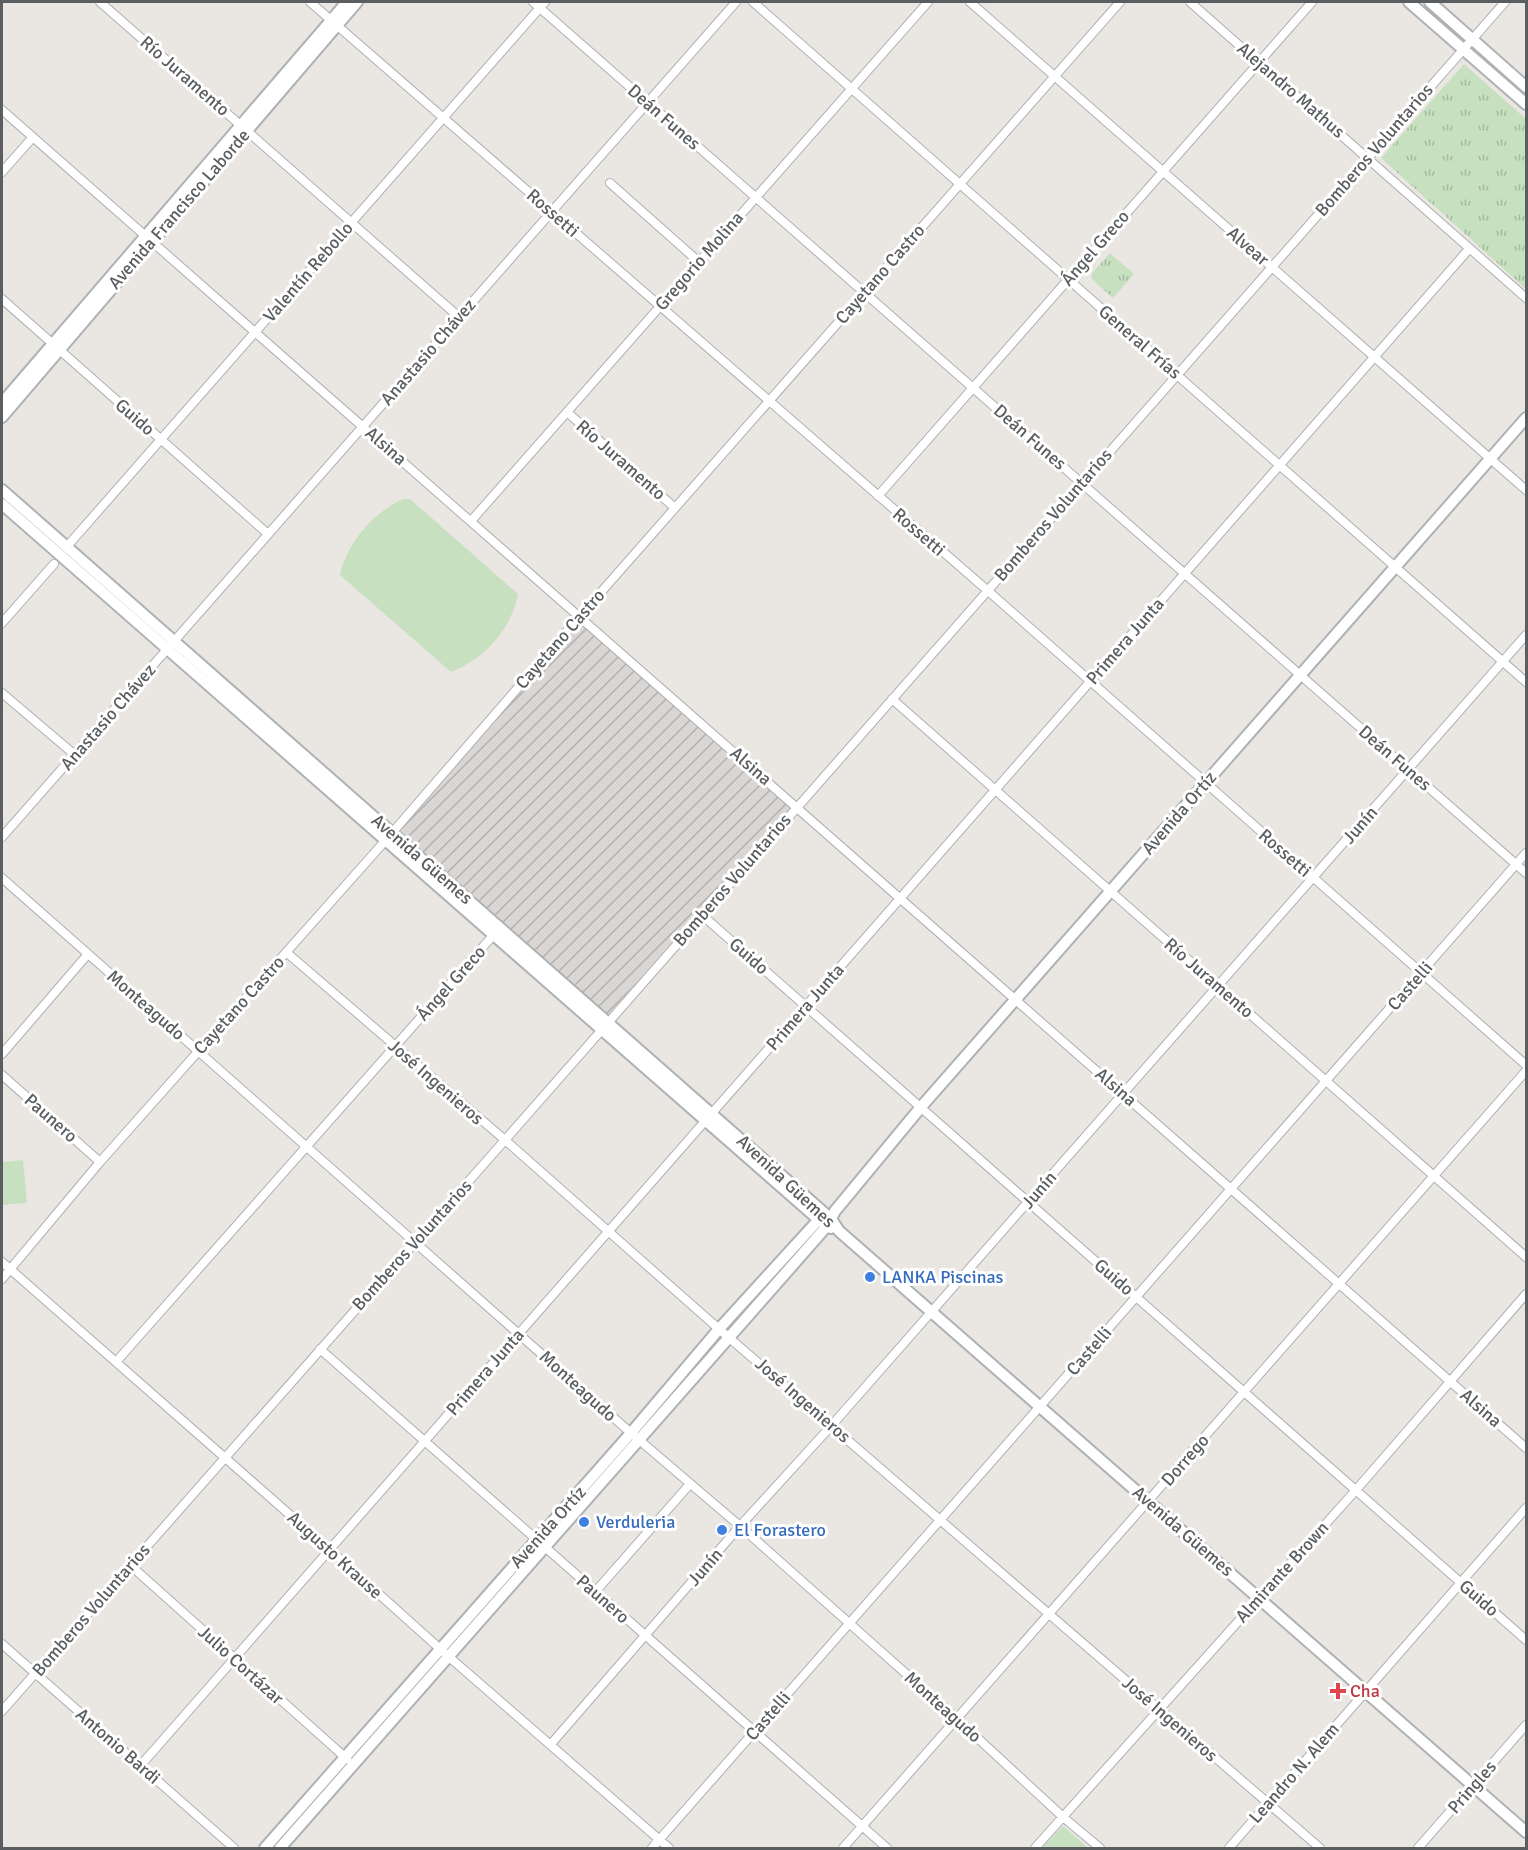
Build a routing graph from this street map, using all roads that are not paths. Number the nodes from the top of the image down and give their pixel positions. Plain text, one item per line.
1 (100, 2) edge
2 (310, 2) edge
3 (346, 2) edge
4 (357, 2) edge
5 (533, 2) edge
6 (736, 2) edge
7 (753, 2) edge
8 (928, 2) edge
9 (970, 2) edge
10 (1120, 2) edge
11 (1190, 2) edge
12 (1312, 2) edge
13 (1409, 2) edge
14 (1430, 2) edge
15 (1505, 2) edge
16 (542, 4) edge
17 (334, 22) junction
18 (1472, 39) junction
19 (1463, 49) junction
20 (1259, 62) junction
21 (1055, 76) junction
22 (1527, 87) edge
23 (852, 88) junction
24 (648, 102) junction
25 (1527, 104) edge
26 (2, 110) edge
27 (443, 117) junction
28 (243, 128) junction
29 (33, 137) junction
30 (1368, 158) junction
31 (1163, 171) junction
32 (2, 172) edge
33 (610, 183) dead end
34 (960, 184) junction
35 (756, 197) junction
36 (551, 212) junction
37 (351, 223) junction
38 (148, 238) junction
39 (1470, 249) junction
40 (699, 262) junction
41 (1272, 266) junction
42 (1068, 279) junction
43 (865, 292) junction
44 (1527, 298) edge
45 (2, 299) edge
46 (660, 306) junction
47 (459, 317) junction
48 (255, 332) junction
49 (55, 347) junction
50 (1375, 357) junction
51 (1177, 375) junction
52 (973, 387) junction
53 (769, 401) junction
54 (2, 403) edge
55 (567, 412) junction
56 (2, 417) edge
57 (1527, 418) edge
58 (363, 426) junction
59 (161, 440) junction
60 (1490, 459) junction
61 (1280, 465) junction
62 (1082, 482) junction
63 (2, 490) edge
64 (1527, 490) edge
65 (878, 496) junction
66 (2, 504) edge
67 (675, 508) junction
68 (471, 521) junction
69 (268, 534) junction
70 (70, 543) dead end
71 (54, 564) dead end
72 (1396, 567) junction
73 (1185, 573) junction
74 (987, 591) junction
75 (580, 616) junction
76 (2, 623) edge
77 (1527, 635) edge
78 (170, 646) junction
79 (1503, 662) junction
80 (1301, 675) junction
81 (1090, 682) junction
82 (1527, 682) edge
83 (2, 693) edge
84 (892, 699) junction
85 (75, 755) junction
86 (1408, 769) junction
87 (1206, 783) junction
88 (996, 790) junction
89 (797, 807) junction
90 (2, 837) edge
91 (388, 837) junction
92 (1527, 853) edge
93 (1516, 864) junction
94 (1527, 873) edge
95 (2, 878) edge
96 (1313, 878) junction
97 (1111, 891) junction
98 (901, 898) junction
99 (702, 915) junction
100 (496, 931) junction
101 (286, 952) junction
102 (88, 954) junction
103 (1421, 973) junction
104 (1218, 986) junction
105 (1016, 999) junction
106 (806, 1006) junction
107 (604, 1026) junction
108 (395, 1046) junction
109 (198, 1051) junction
110 (2, 1054) edge
111 (1527, 1065) edge
112 (1527, 1071) edge
113 (2, 1075) edge
114 (1326, 1081) junction
115 (1123, 1094) junction
116 (921, 1107) junction
117 (709, 1118) junction
118 (505, 1140) junction
119 (306, 1146) junction
120 (100, 1162) junction
121 (1434, 1176) junction
122 (1231, 1189) junction
123 (1028, 1202) junction
124 (827, 1218) junction
125 (609, 1231) junction
126 (415, 1242) junction
127 (1527, 1257) edge
128 (2, 1262) edge
129 (10, 1269) junction
130 (2, 1279) edge
131 (1339, 1284) junction
132 (1527, 1293) edge
133 (1136, 1297) junction
134 (932, 1311) junction
135 (719, 1329) junction
136 (519, 1333) junction
137 (729, 1336) junction
138 (320, 1349) junction
139 (116, 1362) junction
140 (1450, 1381) junction
141 (1244, 1392) junction
142 (1040, 1406) junction
143 (832, 1425) junction
144 (635, 1437) junction
145 (424, 1442) junction
146 (1527, 1448) edge
147 (225, 1457) junction
148 (690, 1484) junction
149 (1356, 1490) junction
150 (1149, 1501) junction
151 (1527, 1508) edge
152 (940, 1520) junction
153 (740, 1527) junction
154 (540, 1544) junction
155 (330, 1550) junction
156 (130, 1565) junction
157 (1461, 1582) junction
158 (595, 1592) junction
159 (1260, 1598) junction
160 (1049, 1614) junction
161 (849, 1624) junction
162 (646, 1636) junction
163 (1527, 1640) edge
164 (2, 1644) edge
165 (444, 1652) junction
166 (234, 1658) junction
167 (35, 1674) junction
168 (1366, 1690) junction
169 (1160, 1710) junction
170 (2, 1712) edge
171 (957, 1719) junction
172 (1527, 1725) edge
173 (754, 1732) junction
174 (551, 1744) junction
175 (349, 1761) junction
176 (141, 1765) junction
177 (1473, 1785) junction
178 (1267, 1803) junction
179 (1063, 1817) junction
180 (862, 1827) junction
181 (1527, 1832) edge
182 (659, 1839) junction
183 (234, 1848) edge
184 (265, 1848) edge
185 (280, 1848) edge
186 (652, 1848) edge
187 (669, 1848) edge
188 (843, 1848) edge
189 (887, 1848) edge
190 (1035, 1848) edge
191 (1100, 1848) edge
192 (1229, 1848) edge
193 (1320, 1848) edge
194 (1418, 1848) edge

1 - 28 street, Río Juramento
2 - 17 street, Rossetti
3 - 17 main road, Avenida Francisco Laborde
4 - 17 main road, Avenida Francisco Laborde
5 - 16 street, Deán Funes
6 - 24 street, Anastasio Chávez
7 - 23 street, General Frías
8 - 23 street, Gregorio Molina
9 - 21 street, Alvear
10 - 21 street, Cayetano Castro
11 - 20 street, Alejandro Mathus
12 - 20 street, Ángel Greco
13 - 19 main road
14 - 18 main road
15 - 18 street, Bomberos Voluntarios
16 - 24 street, Deán Funes
16 - 27 street, Valentín Rebollo
17 - 27 street, Rossetti
17 - 28 main road, Avenida Francisco Laborde
18 - 19 street, Bomberos Voluntarios
18 - 22 main road
19 - 25 main road
19 - 30 street, Bomberos Voluntarios
20 - 30 street, Alejandro Mathus
20 - 31 street, Ángel Greco
21 - 31 street, Alvear
21 - 34 street, Cayetano Castro
23 - 34 street, General Frías
23 - 35 street, Gregorio Molina
24 - 35 street, Deán Funes
24 - 36 street, Anastasio Chávez
26 - 29 street, Alsina
27 - 36 street, Rossetti
27 - 37 street, Valentín Rebollo
28 - 37 street, Río Juramento
28 - 38 main road, Avenida Francisco Laborde
29 - 32 street
29 - 38 street, Alsina
30 - 39 street, Alejandro Mathus
30 - 41 street, Bomberos Voluntarios
31 - 41 street, Alvear
31 - 42 street, Ángel Greco
33 - 40 street
34 - 42 street, General Frías
34 - 43 street, Cayetano Castro
35 - 40 street, Gregorio Molina
35 - 43 street, Deán Funes
36 - 46 street, Rossetti
36 - 47 street, Anastasio Chávez
37 - 47 street, Río Juramento
37 - 48 street, Valentín Rebollo
38 - 48 street, Alsina
38 - 49 main road, Avenida Francisco Laborde
39 - 44 street, Alejandro Mathus
39 - 50 street, Primera Junta
40 - 46 street, Gregorio Molina
41 - 50 street, Alvear
41 - 51 street, Bomberos Voluntarios
42 - 51 street, General Frías
42 - 52 street, Ángel Greco
43 - 52 street, Deán Funes
43 - 53 street, Cayetano Castro
45 - 49 street, Guido
46 - 53 street, Rossetti
46 - 55 street, Gregorio Molina
47 - 58 street, Anastasio Chávez
48 - 58 street, Alsina
48 - 59 street, Valentín Rebollo
49 - 54 main road, Avenida Francisco Laborde
49 - 56 main road, Avenida Francisco Laborde
49 - 59 street, Guido
50 - 60 street, Alvear
50 - 61 street, Primera Junta
51 - 61 street, General Frías
51 - 62 street, Bomberos Voluntarios
52 - 62 street, Deán Funes
52 - 65 street, Ángel Greco
53 - 65 street, Rossetti
53 - 67 street, Cayetano Castro
55 - 67 street, Río Juramento
55 - 68 street, Gregorio Molina
57 - 60 main road, Avenida Ortíz
58 - 68 street, Alsina
58 - 69 street, Anastasio Chávez
59 - 69 street, Guido
59 - 70 street, Valentín Rebollo
60 - 64 street, Alvear
60 - 72 main road, Avenida Ortíz
61 - 72 street, General Frías
61 - 73 street, Primera Junta
62 - 73 street, Deán Funes
62 - 74 street, Bomberos Voluntarios
63 - 78 main road, Avenida Güemes
65 - 74 street, Rossetti
66 - 78 main road, Avenida Güemes
67 - 75 street, Cayetano Castro
68 - 75 street, Alsina
69 - 78 street, Anastasio Chávez
71 - 76 street
72 - 79 street, General Frías
72 - 80 main road, Avenida Ortíz
73 - 80 street, Deán Funes
73 - 81 street, Primera Junta
74 - 81 street, Rossetti
74 - 84 street, Bomberos Voluntarios
75 - 89 street, Alsina
75 - 91 street, Cayetano Castro
77 - 79 street, Junín
78 - 85 street, Anastasio Chávez
78 - 91 main road, Avenida Güemes
79 - 82 street, General Frías
79 - 86 street, Junín
80 - 86 street, Deán Funes
80 - 87 main road, Avenida Ortíz
81 - 87 street, Rossetti
81 - 88 street, Primera Junta
83 - 85 street
84 - 88 street, Río Juramento
84 - 89 street, Bomberos Voluntarios
85 - 90 street, Anastasio Chávez
86 - 93 street, Deán Funes
86 - 96 street, Junín
87 - 96 street, Rossetti
87 - 97 main road, Avenida Ortíz
88 - 97 street, Río Juramento
88 - 98 street, Primera Junta
89 - 98 street, Alsina
89 - 99 street, Bomberos Voluntarios
91 - 100 main road, Avenida Güemes
91 - 101 street, Cayetano Castro
92 - 93 street, Castelli
93 - 94 street, Deán Funes
93 - 103 street, Castelli
95 - 102 street, Monteagudo
96 - 103 street, Rossetti
96 - 104 street, Junín
97 - 104 street, Río Juramento
97 - 105 main road, Avenida Ortíz
98 - 105 street, Alsina
98 - 106 street, Primera Junta
99 - 106 street, Guido
99 - 107 street, Bomberos Voluntarios
100 - 107 main road, Avenida Güemes
100 - 108 street, Ángel Greco
101 - 108 street, José Ingenieros
101 - 109 street, Cayetano Castro
102 - 109 street, Monteagudo
102 - 110 street
103 - 111 street, Rossetti
103 - 114 street, Castelli
104 - 114 street, Río Juramento
104 - 115 street, Junín
105 - 115 street, Alsina
105 - 116 main road, Avenida Ortíz
106 - 116 street, Guido
106 - 117 street, Primera Junta
107 - 117 main road, Avenida Güemes
107 - 118 street, Bomberos Voluntarios
108 - 118 street, José Ingenieros
108 - 119 street, Ángel Greco
109 - 119 street, Monteagudo
109 - 120 street, Cayetano Castro
112 - 121 street, Dorrego
113 - 120 street, Paunero
114 - 121 street, Río Juramento
114 - 122 street, Castelli
115 - 122 street, Alsina
115 - 123 street, Junín
116 - 123 street, Guido
116 - 124 main road, Avenida Ortíz
117 - 124 main road, Avenida Güemes
117 - 125 street, Primera Junta
118 - 125 street, José Ingenieros
118 - 126 street, Bomberos Voluntarios
119 - 126 street, Monteagudo
119 - 139 street, Ángel Greco
120 - 129 street, Cayetano Castro
121 - 127 street, Río Juramento
121 - 131 street, Dorrego
122 - 131 street, Alsina
122 - 133 street, Castelli
123 - 133 street, Guido
123 - 134 street, Junín
124 - 134 main road, Avenida Güemes
124 - 135 main road, Avenida Ortíz
124 - 137 main road, Avenida Ortíz
125 - 135 street, José Ingenieros
125 - 136 street, Primera Junta
126 - 136 street, Monteagudo
126 - 138 street, Bomberos Voluntarios
128 - 129 street, Augusto Krause
129 - 130 street, Cayetano Castro
129 - 139 street, Augusto Krause
131 - 140 street, Alsina
131 - 141 street, Dorrego
132 - 140 street, Almirante Brown
133 - 141 street, Guido
133 - 142 street, Castelli
134 - 142 main road, Avenida Güemes
134 - 143 street, Junín
135 - 137 street, José Ingenieros
135 - 144 main road, Avenida Ortíz
136 - 144 street, Monteagudo
136 - 145 street, Primera Junta
137 - 143 street, José Ingenieros
137 - 144 main road, Avenida Ortíz
138 - 145 street, Paunero
138 - 147 street, Bomberos Voluntarios
139 - 147 street, Augusto Krause
140 - 146 street, Alsina
140 - 149 street, Almirante Brown
141 - 149 street, Guido
141 - 150 street, Dorrego
142 - 150 main road, Avenida Güemes
142 - 152 street, Castelli
143 - 152 street, José Ingenieros
143 - 153 street, Junín
144 - 148 street, Monteagudo
144 - 154 main road, Avenida Ortíz
145 - 154 street, Paunero
145 - 155 street, Primera Junta
147 - 155 street, Augusto Krause
147 - 156 street, Bomberos Voluntarios
148 - 153 street, Monteagudo
148 - 158 street
149 - 157 street, Guido
149 - 159 street, Almirante Brown
150 - 159 main road, Avenida Güemes
150 - 160 street, Dorrego
151 - 157 street, Leandro N. Alem
152 - 160 street, José Ingenieros
152 - 161 street, Castelli
153 - 161 street, Monteagudo
153 - 162 street, Junín
154 - 158 street, Paunero
154 - 165 main road, Avenida Ortíz
155 - 165 street, Augusto Krause
155 - 166 street, Primera Junta
156 - 166 street, Julio Cortázar
156 - 167 street, Bomberos Voluntarios
157 - 163 street, Guido
157 - 168 street, Leandro N. Alem
158 - 162 street, Paunero
159 - 168 main road, Avenida Güemes
159 - 169 street, Almirante Brown
160 - 169 street, José Ingenieros
160 - 171 street, Dorrego
161 - 171 street, Monteagudo
161 - 173 street, Castelli
162 - 173 street, Paunero
162 - 174 street, Junín
164 - 167 street, Antonio Bardi
165 - 174 street, Augusto Krause
165 - 175 main road, Avenida Ortíz
166 - 175 street, Julio Cortázar
166 - 176 street, Primera Junta
167 - 170 street, Bomberos Voluntarios
167 - 176 street, Antonio Bardi
168 - 177 main road, Avenida Güemes
168 - 178 street, Leandro N. Alem
169 - 178 street, José Ingenieros
169 - 179 street, Almirante Brown
171 - 179 street, Monteagudo
171 - 180 street, Dorrego
172 - 177 street, Pringles
173 - 180 street, Paunero
173 - 182 street, Castelli
174 - 182 street, Augusto Krause
175 - 184 main road, Avenida Ortíz
175 - 185 main road, Avenida Ortíz
176 - 183 street, Antonio Bardi
177 - 181 main road, Avenida Güemes
177 - 194 street, Pringles
178 - 192 street, Leandro N. Alem
178 - 193 street, José Ingenieros
179 - 190 street, Almirante Brown
179 - 191 street, Monteagudo
180 - 188 street, Dorrego
180 - 189 street, Paunero
182 - 186 street, Castelli
182 - 187 street, Augusto Krause

